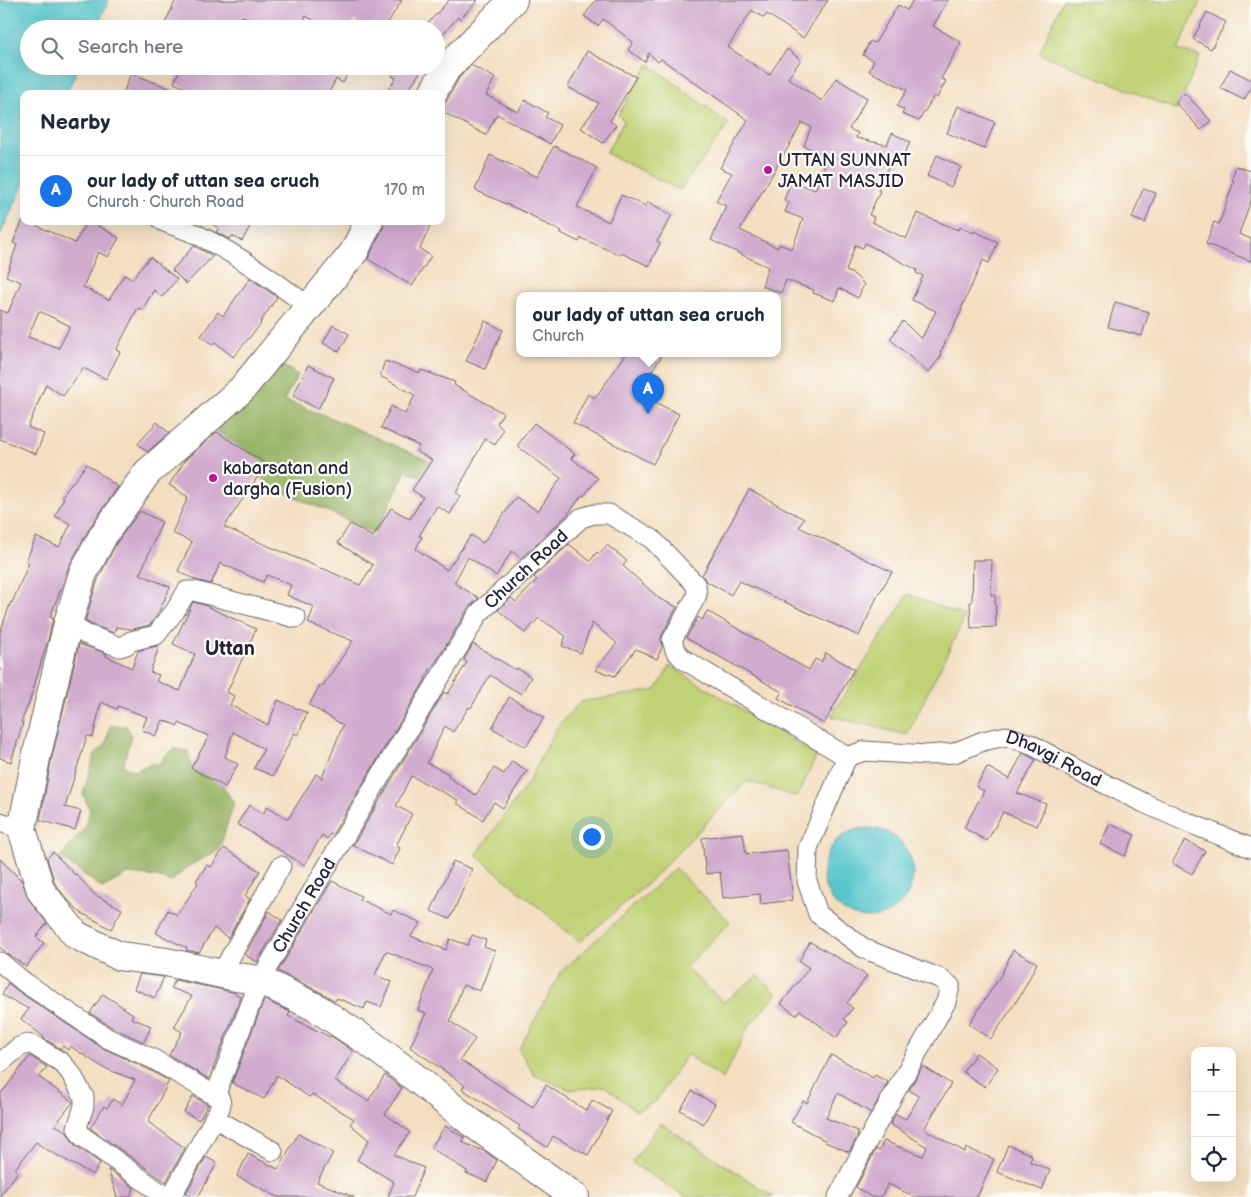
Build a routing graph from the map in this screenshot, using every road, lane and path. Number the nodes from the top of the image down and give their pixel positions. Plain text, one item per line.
1 (513, 0) edge
2 (445, 71) edge
3 (443, 75) edge
4 (434, 90) edge
5 (172, 225) edge
6 (367, 225) edge
7 (309, 307) junction
8 (296, 618) dead end
9 (68, 623) junction
10 (846, 757) junction
11 (11, 825) edge
12 (1251, 848) edge
13 (281, 866) dead end
14 (0, 962) edge
15 (221, 974) junction
16 (260, 980) junction
17 (0, 1064) edge
18 (215, 1096) junction
19 (214, 1118) junction
20 (273, 1151) dead end
21 (571, 1196) edge
22 (166, 1197) edge
23 (170, 1197) edge
24 (838, 1197) edge

1 - 2 street
3 - 4 street
5 - 7 street
6 - 7 street
7 - 9 street
8 - 9 street
9 - 11 street
10 - 12 street, Dhavgi Road
10 - 16 street, Church Road
10 - 24 street
11 - 15 street
13 - 15 street
14 - 18 street
15 - 16 street
16 - 18 street
16 - 21 street
17 - 22 street
18 - 19 street
19 - 20 street
19 - 23 street

